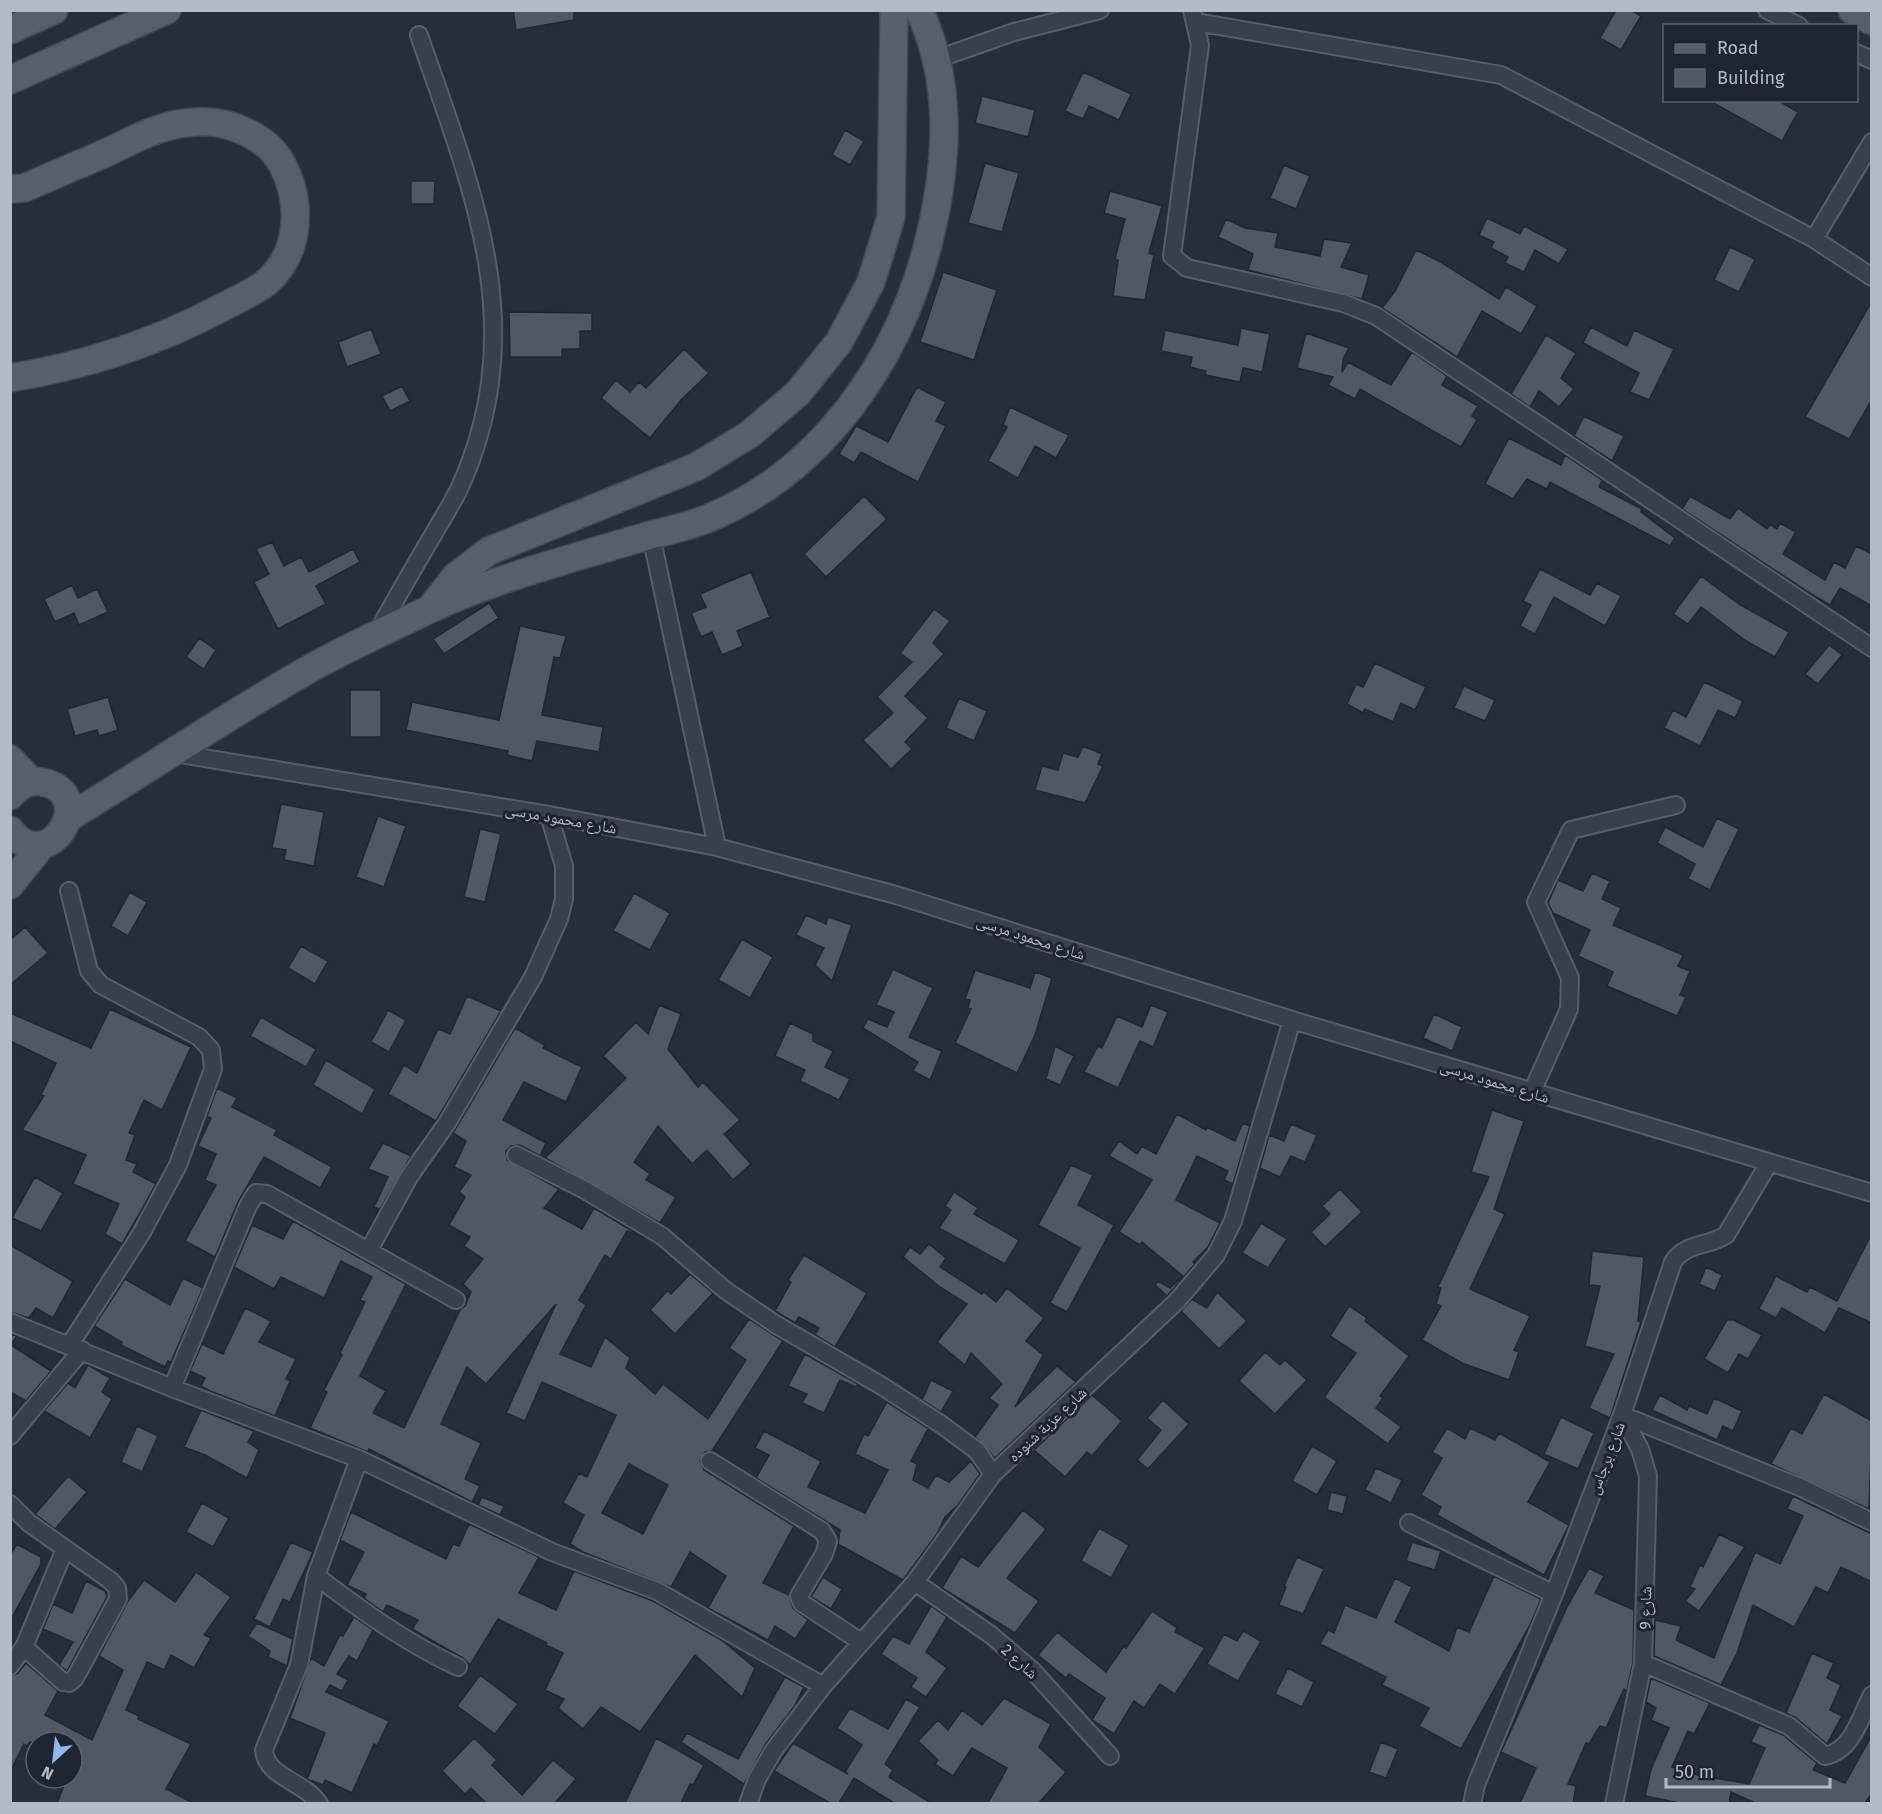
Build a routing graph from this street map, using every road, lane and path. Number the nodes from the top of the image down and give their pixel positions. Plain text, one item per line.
1 (54, 10) edge
2 (167, 10) edge
3 (894, 10) edge
4 (919, 10) edge
5 (1100, 10) edge
6 (1767, 10) edge
7 (1852, 10) edge
8 (1194, 16) edge
9 (1872, 21) edge
10 (1795, 24) edge
11 (10, 30) edge
12 (419, 35) dead end
13 (1858, 53) edge
14 (937, 59) junction
15 (1872, 60) edge
16 (10, 80) edge
17 (1872, 142) edge
18 (10, 189) edge
19 (1814, 239) junction
20 (1872, 276) edge
21 (10, 378) edge
22 (651, 535) junction
23 (431, 609) junction
24 (375, 635) junction
25 (1872, 648) edge
26 (174, 753) junction
27 (10, 759) edge
28 (21, 789) edge
29 (1676, 805) dead end
30 (549, 815) junction
31 (68, 818) junction
32 (10, 830) edge
33 (42, 844) junction
34 (717, 847) junction
35 (10, 885) edge
36 (69, 891) dead end
37 (1292, 1020) junction
38 (1532, 1092) junction
39 (516, 1155) dead end
40 (1769, 1163) junction
41 (1872, 1193) edge
42 (369, 1250) junction
43 (456, 1300) dead end
44 (10, 1322) edge
45 (75, 1348) junction
46 (172, 1388) junction
47 (1622, 1415) junction
48 (10, 1436) edge
49 (359, 1460) junction
50 (710, 1461) dead end
51 (993, 1473) junction
52 (10, 1504) edge
53 (1872, 1522) edge
54 (1409, 1523) dead end
55 (65, 1549) junction
56 (316, 1576) junction
57 (915, 1582) junction
58 (1554, 1594) junction
59 (861, 1642) junction
60 (24, 1647) junction
61 (1643, 1663) junction
62 (10, 1666) edge
63 (458, 1667) dead end
64 (823, 1686) junction
65 (1872, 1695) edge
66 (1110, 1756) dead end
67 (319, 1803) edge
68 (748, 1803) edge
69 (1472, 1803) edge
70 (1614, 1803) edge

1 - 11 main road
2 - 16 main road
3 - 23 main road
4 - 14 main road
5 - 14 street
6 - 10 street
7 - 9 main road
8 - 19 street
8 - 25 street
12 - 24 street
13 - 15 street
14 - 22 main road
17 - 19 street
18 - 21 main road
19 - 20 street
22 - 23 main road
22 - 34 street
23 - 24 main road
24 - 26 main road
26 - 30 street, شارع محمود مرسى
26 - 31 main road
27 - 28 main road
28 - 31 main road
29 - 38 street
30 - 34 street, شارع محمود مرسى
30 - 42 street
31 - 33 main road
32 - 33 main road
33 - 35 main road
34 - 37 street, شارع محمود مرسى
36 - 45 street
37 - 38 street, شارع محمود مرسى
37 - 51 street, شارع عزبة شنوده
38 - 40 street, شارع محمود مرسى
39 - 51 street
40 - 41 street, شارع محمود مرسى
40 - 47 street, شارع برجاس
42 - 43 street
42 - 46 street
44 - 45 street
45 - 46 street
45 - 48 street
46 - 49 street
47 - 53 street
47 - 58 street, شارع برجاس
47 - 61 street, شارع 9
49 - 56 street
49 - 64 street
50 - 59 street
51 - 57 street, شارع عزبة شنوده
52 - 55 street
54 - 58 street
55 - 60 street
55 - 60 street
56 - 63 street
56 - 67 street
57 - 59 street, شارع عزبة شنوده
57 - 66 street, شارع 2
58 - 69 street, شارع برجاس
59 - 64 street, شارع عزبة شنوده
60 - 62 street
61 - 65 street
61 - 70 street, شارع 9
64 - 68 street, شارع عزبة شنوده

